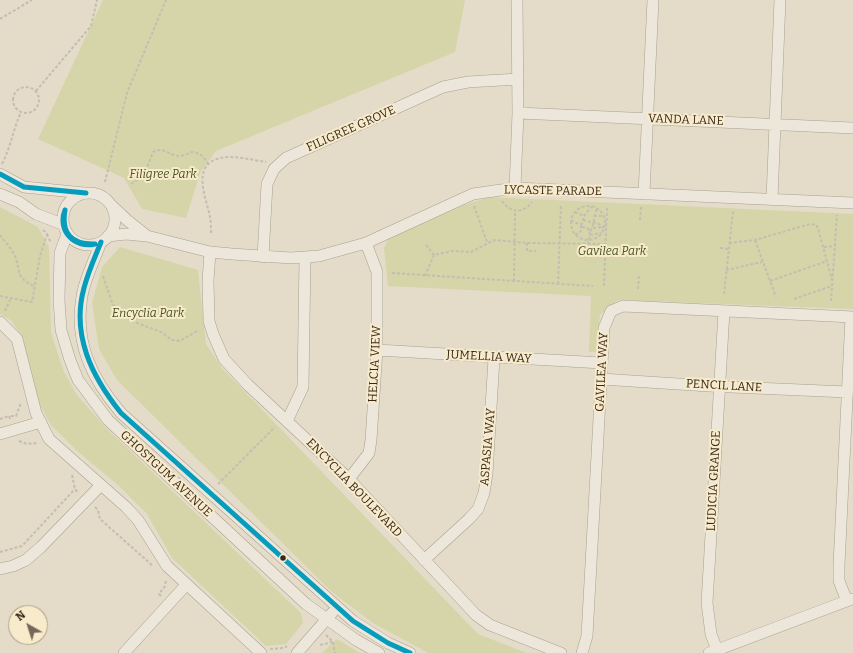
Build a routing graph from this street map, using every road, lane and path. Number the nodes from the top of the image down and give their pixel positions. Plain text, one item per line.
1 (32, 0) edge
2 (97, 0) edge
3 (166, 0) edge
4 (517, 0) edge
5 (653, 0) edge
6 (780, 0) edge
7 (0, 19) edge
8 (518, 79) junction
9 (36, 91) junction
10 (21, 112) junction
11 (518, 113) junction
12 (648, 118) junction
13 (774, 124) junction
14 (853, 128) edge
15 (273, 162) dead end
16 (208, 165) junction
17 (1, 170) edge
18 (104, 182) dead end
19 (131, 184) dead end
20 (515, 188) junction
21 (86, 193) junction
22 (0, 194) edge
23 (644, 194) junction
24 (772, 199) junction
25 (501, 200) dead end
26 (532, 202) dead end
27 (110, 203) junction
28 (853, 203) edge
29 (561, 204) dead end
30 (474, 205) dead end
31 (589, 206) junction
32 (607, 207) dead end
33 (641, 207) dead end
34 (597, 209) junction
35 (515, 211) junction
36 (733, 211) dead end
37 (575, 212) junction
38 (594, 215) junction
39 (837, 215) dead end
40 (584, 216) junction
41 (603, 216) junction
42 (571, 220) junction
43 (583, 220) junction
44 (640, 220) dead end
45 (593, 223) junction
46 (37, 224) dead end
47 (581, 224) junction
48 (582, 227) junction
49 (593, 228) junction
50 (603, 228) junction
51 (65, 229) junction
52 (211, 233) dead end
53 (590, 233) junction
54 (602, 233) junction
55 (575, 234) junction
56 (0, 236) edge
57 (147, 236) junction
58 (105, 239) junction
59 (755, 240) junction
60 (588, 241) junction
61 (487, 242) junction
62 (514, 242) junction
63 (366, 243) junction
64 (527, 243) junction
65 (729, 243) junction
66 (426, 244) dead end
67 (560, 244) junction
68 (605, 244) junction
69 (588, 245) junction
70 (835, 246) junction
71 (824, 247) junction
72 (720, 248) dead end
73 (729, 248) junction
74 (536, 251) dead end
75 (210, 252) junction
76 (434, 255) junction
77 (263, 257) junction
78 (305, 258) junction
79 (827, 261) junction
80 (763, 262) junction
81 (726, 270) junction
82 (392, 274) dead end
83 (639, 274) dead end
84 (103, 276) dead end
85 (425, 276) junction
86 (832, 280) junction
87 (514, 281) junction
88 (770, 281) junction
89 (558, 284) junction
90 (34, 286) junction
91 (593, 286) dead end
92 (604, 286) dead end
93 (832, 286) junction
94 (638, 289) dead end
95 (724, 294) dead end
96 (0, 296) edge
97 (776, 297) dead end
98 (11, 298) junction
99 (794, 298) dead end
100 (831, 301) dead end
101 (724, 311) junction
102 (2, 317) edge
103 (852, 317) edge
104 (204, 328) dead end
105 (377, 350) junction
106 (494, 358) junction
107 (602, 363) junction
108 (601, 379) junction
109 (720, 386) junction
110 (847, 392) junction
111 (19, 397) dead end
112 (9, 416) junction
113 (0, 418) edge
114 (10, 421) dead end
115 (287, 421) junction
116 (41, 422) junction
117 (271, 431) dead end
118 (0, 434) edge
119 (14, 438) dead end
120 (41, 444) dead end
121 (69, 470) dead end
122 (349, 479) junction
123 (218, 484) dead end
124 (101, 485) junction
125 (74, 489) junction
126 (87, 500) junction
127 (0, 552) edge
128 (424, 560) junction
129 (155, 568) dead end
130 (0, 569) edge
131 (166, 578) dead end
132 (186, 585) junction
133 (850, 600) edge
134 (169, 604) junction
135 (337, 608) junction
136 (328, 618) junction
137 (290, 643) dead end
138 (317, 648) dead end
139 (713, 652) edge
140 (124, 653) edge
141 (260, 653) edge
142 (267, 653) edge
143 (297, 653) edge
144 (335, 653) edge
145 (379, 653) edge
146 (410, 653) edge
147 (561, 653) edge
148 (582, 653) edge

1 - 7 path
2 - 9 path
3 - 18 path
4 - 8 street
5 - 12 street
6 - 13 street
8 - 11 street
8 - 77 street, FILIGREE GROVE
9 - 10 path
9 - 10 path
10 - 17 path
11 - 12 street, VANDA LANE
11 - 20 street
12 - 13 street, VANDA LANE
12 - 23 street
13 - 14 street, VANDA LANE
13 - 24 street
15 - 16 path
16 - 19 path
16 - 52 path
17 - 21 street
20 - 23 street, LYCASTE PARADE
20 - 63 street, LYCASTE PARADE
21 - 27 street
21 - 51 street
22 - 51 street
23 - 24 street, LYCASTE PARADE
24 - 28 street, LYCASTE PARADE
25 - 35 path
26 - 35 path
27 - 57 street, LYCASTE PARADE
27 - 58 street
29 - 67 path
30 - 61 path
31 - 34 path
31 - 37 path
31 - 40 path
32 - 68 path
33 - 44 path
34 - 38 path
34 - 41 path
35 - 62 path
36 - 65 path
37 - 40 path
37 - 42 path
38 - 41 path
38 - 45 path
39 - 70 path
40 - 43 path
41 - 50 path
42 - 47 path
42 - 55 path
43 - 45 path
43 - 47 path
45 - 49 path
45 - 50 path
46 - 90 path
47 - 48 path
48 - 53 path
48 - 55 path
49 - 50 path
49 - 53 path
50 - 54 path
51 - 58 street
51 - 136 street, GHOSTGUM AVENUE
53 - 54 path
53 - 60 path
54 - 60 path
55 - 60 path
56 - 90 path
57 - 58 street, LYCASTE PARADE
57 - 75 street, LYCASTE PARADE
58 - 135 street, GHOSTGUM AVENUE
59 - 65 path
59 - 71 path
59 - 80 path
60 - 69 path
61 - 62 path
61 - 76 path
62 - 64 path
62 - 87 path
63 - 78 street, LYCASTE PARADE
63 - 105 street, HELCIA VIEW
64 - 67 path
64 - 74 path
65 - 73 path
66 - 76 path
67 - 69 path
67 - 89 path
68 - 69 path
68 - 92 path
70 - 71 path
70 - 86 path
71 - 79 path
72 - 73 path
73 - 81 path
75 - 77 street, LYCASTE PARADE
75 - 115 street, ENCYCLIA BOULEVARD
76 - 85 path
77 - 78 street, LYCASTE PARADE
78 - 115 street
79 - 86 path
79 - 88 path
80 - 81 path
80 - 88 path
81 - 95 path
82 - 85 path
83 - 94 path
84 - 104 path
85 - 87 path
86 - 93 path
87 - 89 path
88 - 97 path
89 - 91 path
90 - 98 path
93 - 99 path
93 - 100 path
96 - 98 path
98 - 102 path
101 - 103 street, GAVILEA WAY
101 - 107 street, GAVILEA WAY
101 - 109 street, LUDICIA GRANGE
102 - 116 street
103 - 110 street
105 - 106 street, JUMELLIA WAY
105 - 122 street, HELCIA VIEW
106 - 107 street, JUMELLIA WAY
106 - 128 street, ASPASIA WAY
107 - 108 street, GAVILEA WAY
108 - 109 street, PENCIL LANE
108 - 148 street, GAVILEA WAY
109 - 110 street, PENCIL LANE
109 - 139 street, LUDICIA GRANGE
110 - 133 street
111 - 112 path
112 - 113 path
112 - 114 path
115 - 122 street, ENCYCLIA BOULEVARD
116 - 118 street
116 - 124 street
117 - 123 path
119 - 120 path
121 - 125 path
122 - 128 street, ENCYCLIA BOULEVARD
124 - 126 street
124 - 132 street
125 - 126 path
125 - 127 path
126 - 129 path
126 - 130 street
128 - 147 street, ENCYCLIA BOULEVARD
131 - 134 path
132 - 134 street
132 - 141 street
133 - 139 street
134 - 140 street
135 - 136 street
135 - 146 street, GHOSTGUM AVENUE
136 - 143 street
136 - 145 street, GHOSTGUM AVENUE
137 - 142 path
138 - 144 path

